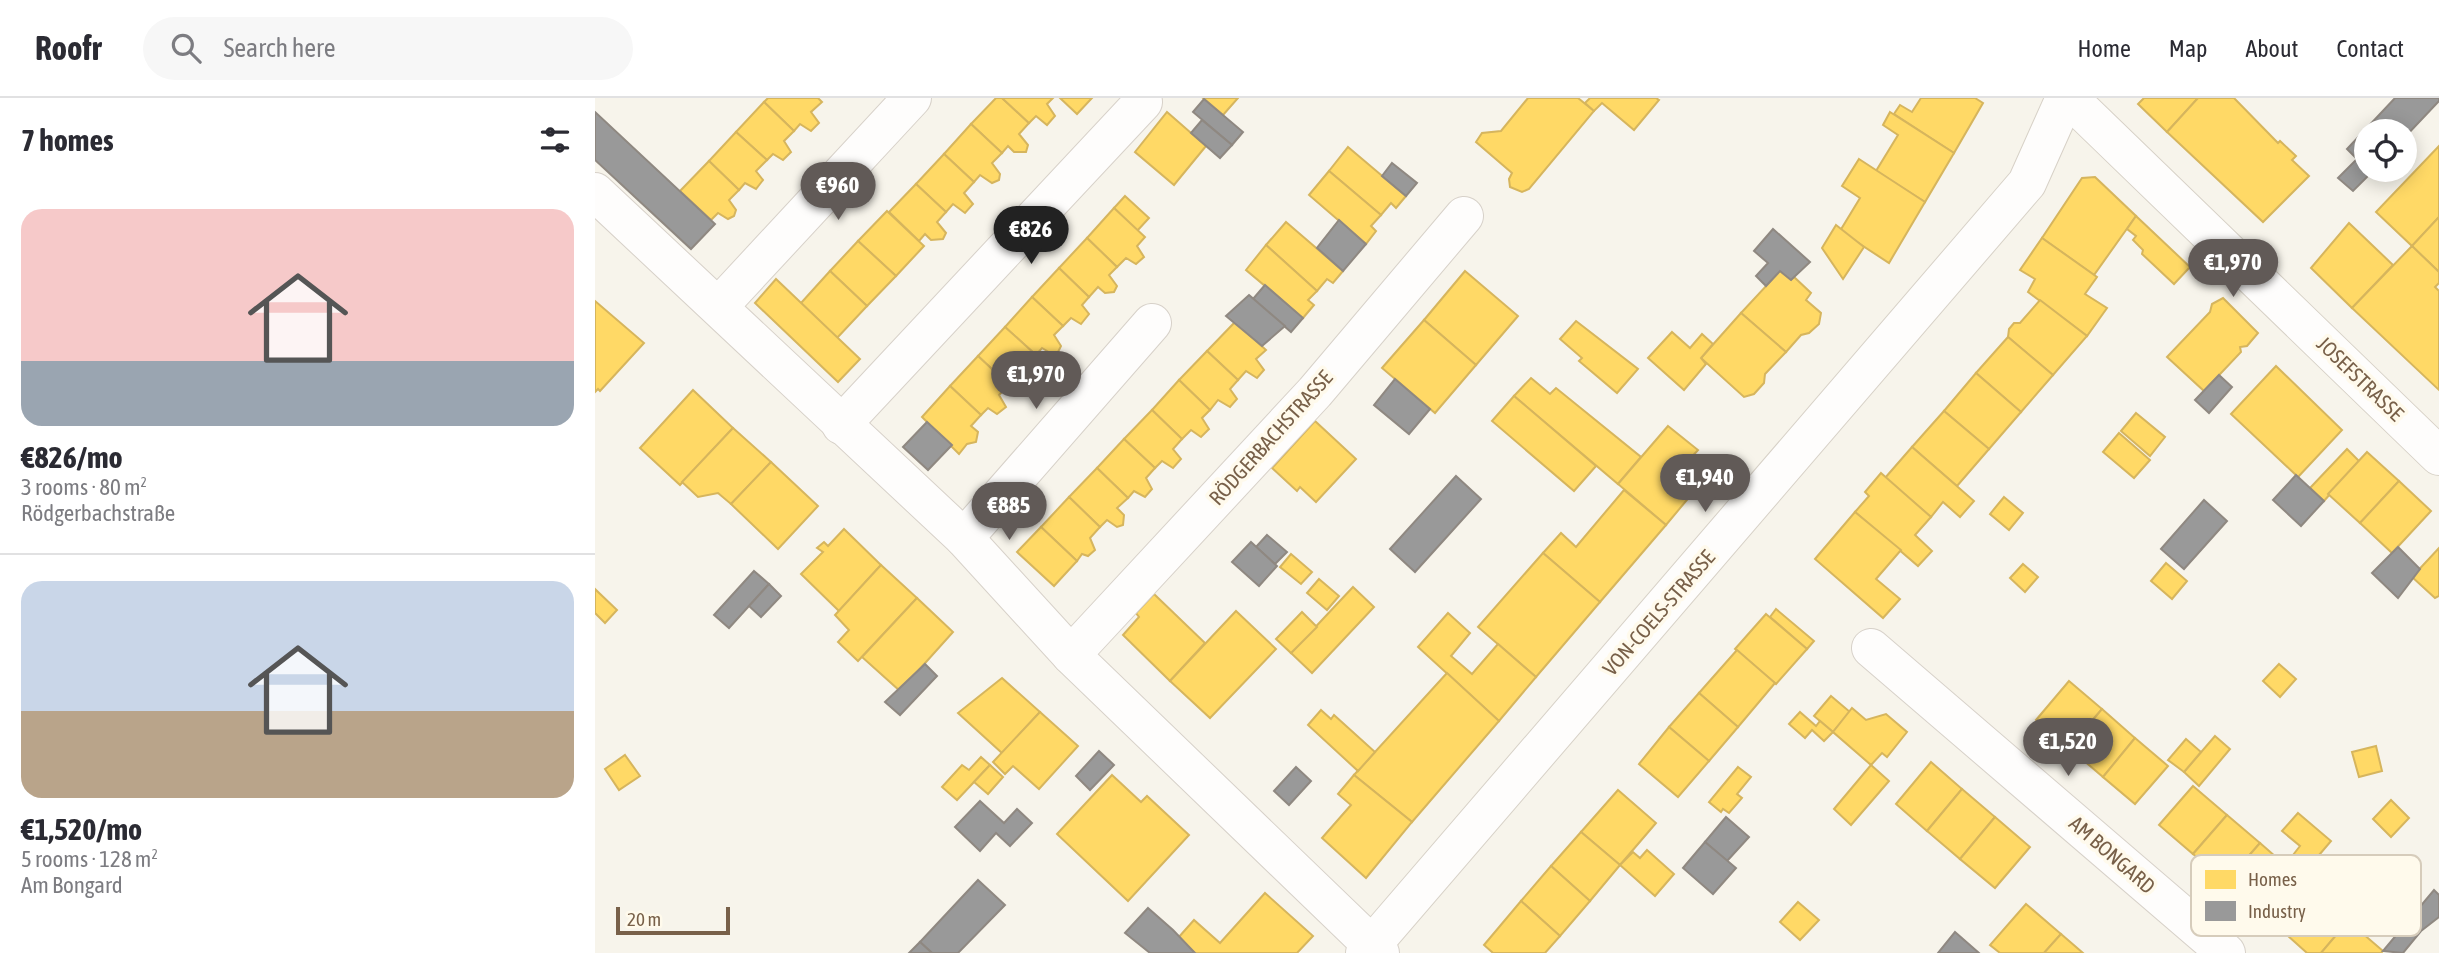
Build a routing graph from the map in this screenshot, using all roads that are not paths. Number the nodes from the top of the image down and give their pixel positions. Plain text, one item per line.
1 (912, 98) edge
2 (1140, 98) edge
3 (2067, 98) edge
4 (595, 192) edge
5 (1464, 216) dead end
6 (719, 306) junction
7 (1152, 323) dead end
8 (841, 425) junction
9 (2439, 456) edge
10 (964, 538) junction
11 (1871, 648) dead end
12 (1071, 655) junction
13 (2191, 923) edge
14 (2206, 936) edge
15 (1373, 951) edge
16 (2226, 953) edge

1 - 6 street
2 - 8 street
3 - 9 street, JOSEFSTRASSE
3 - 15 street, VON-COELS-STRASSE
4 - 6 street
5 - 12 street, RÖDGERBACHSTRASSE
6 - 8 street
7 - 10 street
8 - 10 street
10 - 12 street
11 - 13 street, AM BONGARD
12 - 15 street
14 - 16 street, AM BONGARD

